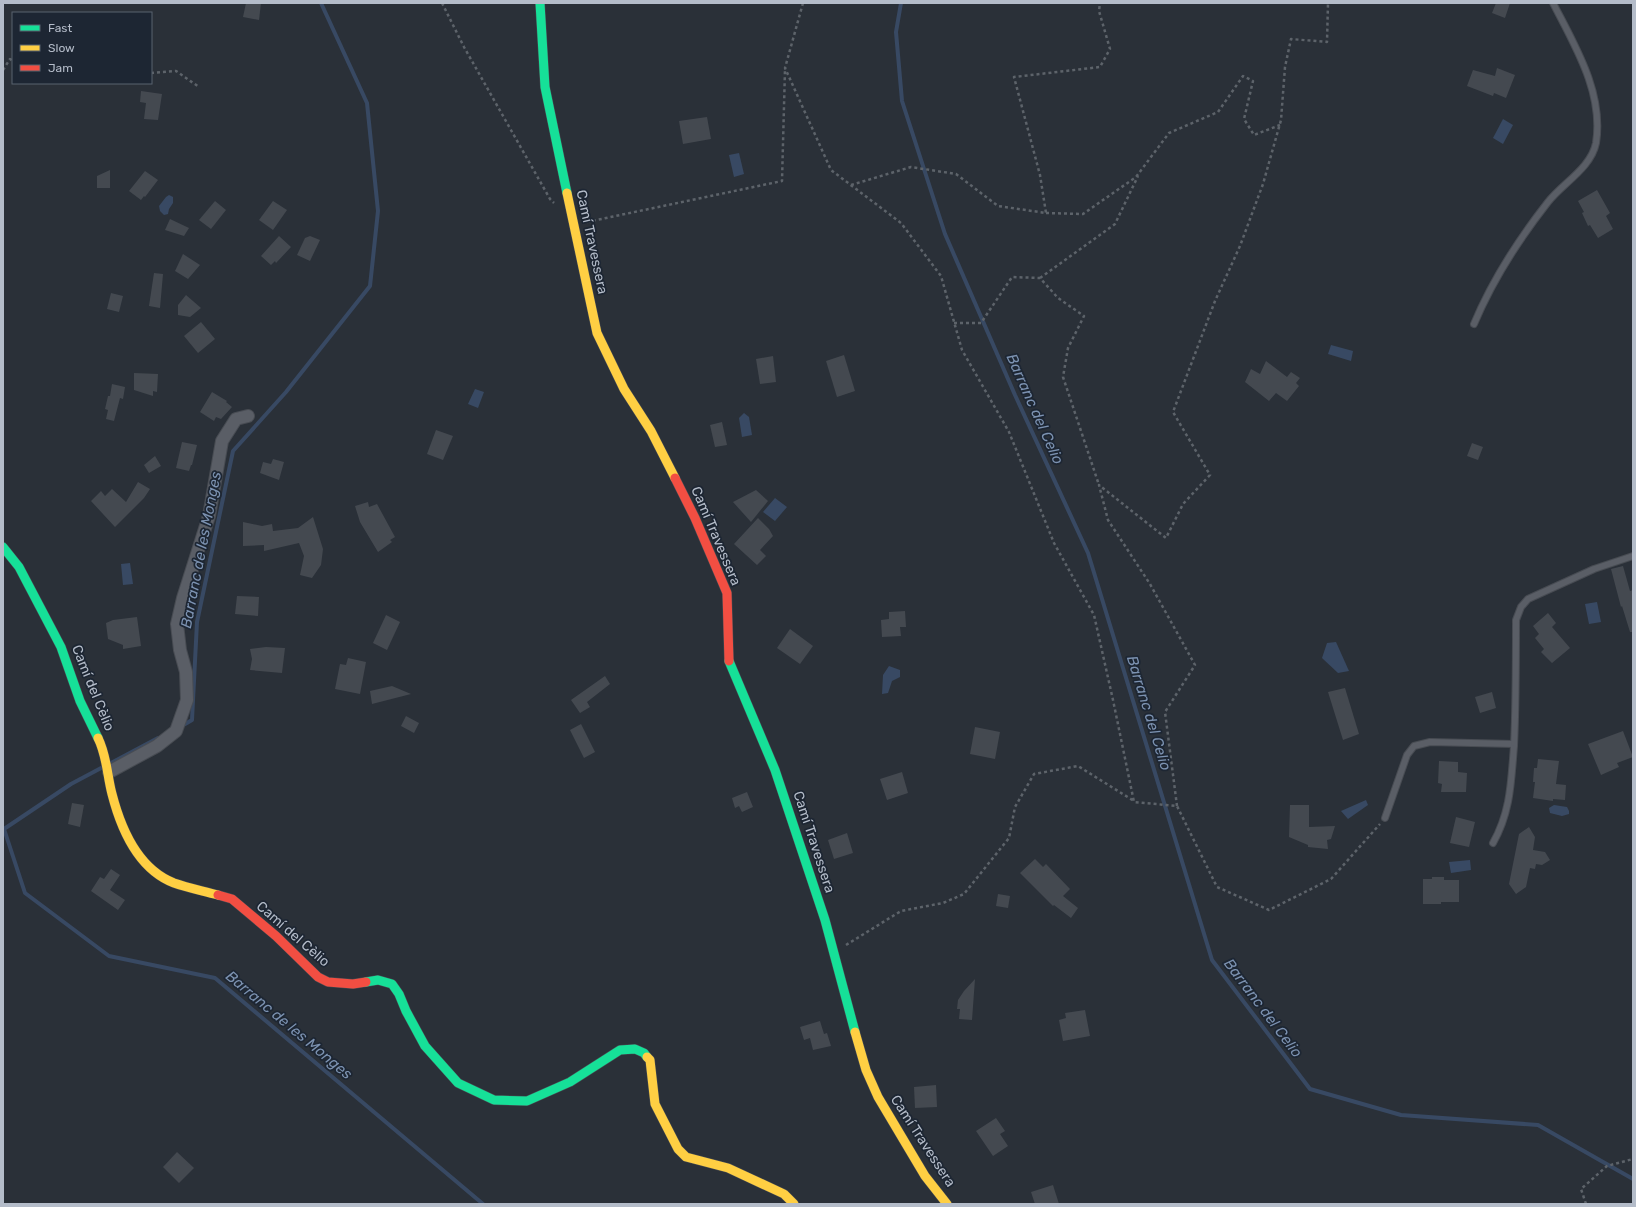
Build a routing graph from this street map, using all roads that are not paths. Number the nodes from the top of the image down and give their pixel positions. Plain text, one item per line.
1 (540, 3) edge
2 (1553, 3) edge
3 (1474, 324) dead end
4 (248, 416) dead end
5 (3, 547) edge
6 (1633, 556) edge
7 (1514, 744) junction
8 (109, 772) junction
9 (1385, 818) road end
10 (1493, 843) dead end
11 (794, 1204) edge
12 (947, 1204) edge

1 - 12 street, Camí Travessera
2 - 3 lane
4 - 8 street
5 - 8 street, Camí del Cèlio
6 - 7 lane
7 - 9 lane
7 - 10 lane
8 - 11 street, Camí del Cèlio

